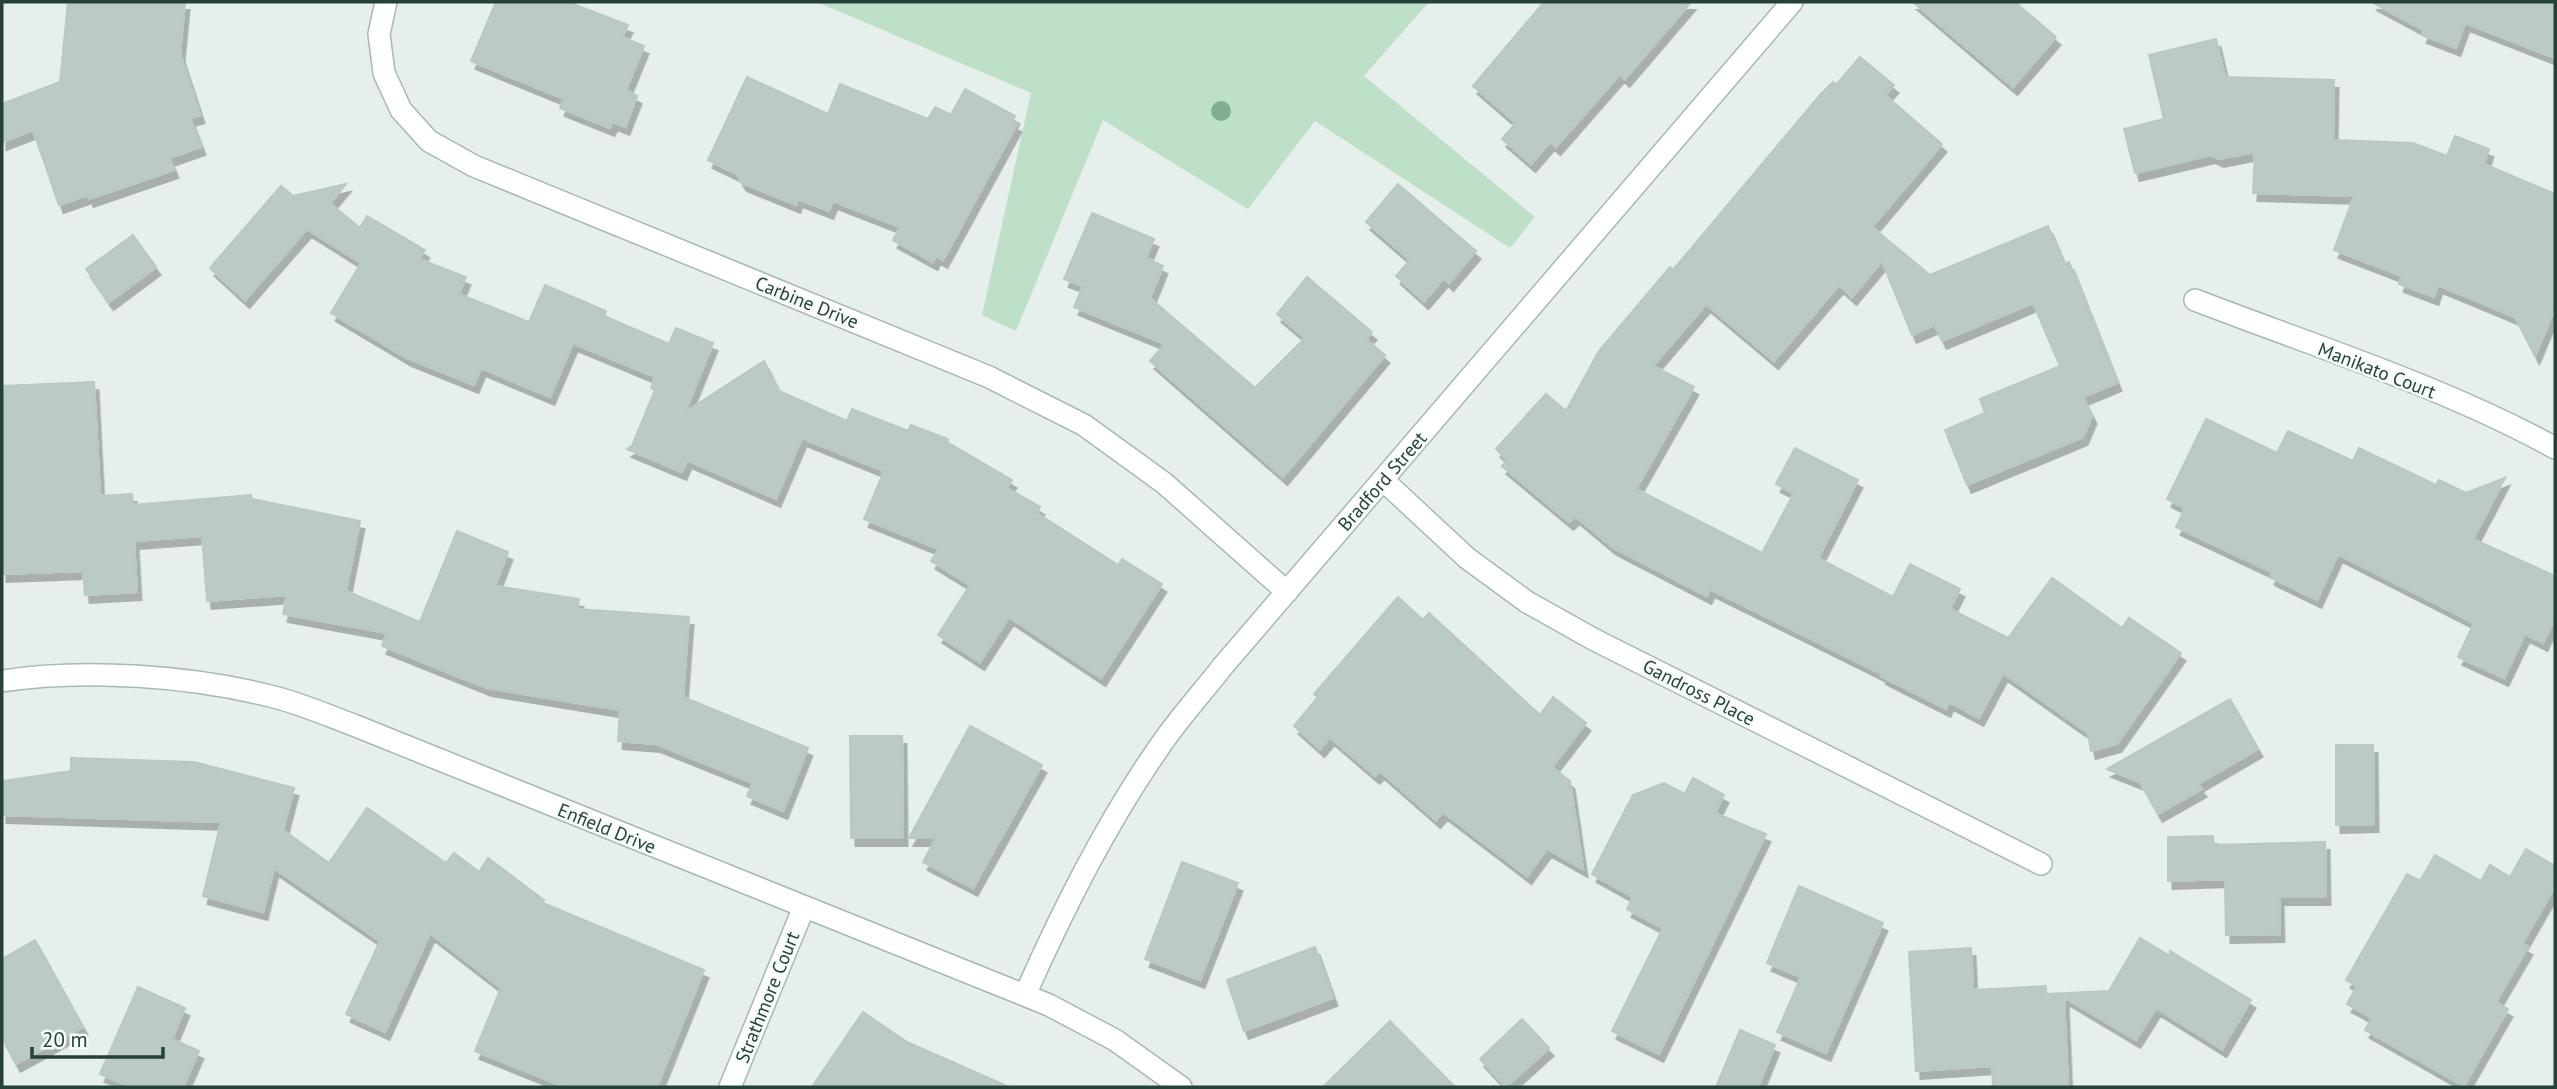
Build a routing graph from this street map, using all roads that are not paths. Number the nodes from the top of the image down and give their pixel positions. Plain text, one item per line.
1 (386, 2) edge
2 (1792, 2) edge
3 (2196, 300) dead end
4 (2555, 448) edge
5 (1383, 480) junction
6 (1287, 592) junction
7 (2, 681) edge
8 (2041, 864) dead end
9 (804, 908) junction
10 (1025, 995) junction
11 (730, 1087) edge
12 (1181, 1087) edge

1 - 6 street, Carbine Drive
2 - 5 street, Bradford Street
3 - 4 street, Manikato Court
5 - 6 street, Bradford Street
5 - 8 street, Gandross Place
6 - 10 street, Bradford Street
7 - 9 street, Enfield Drive
9 - 10 street, Enfield Drive
9 - 11 street, Strathmore Court
10 - 12 street, Enfield Drive

